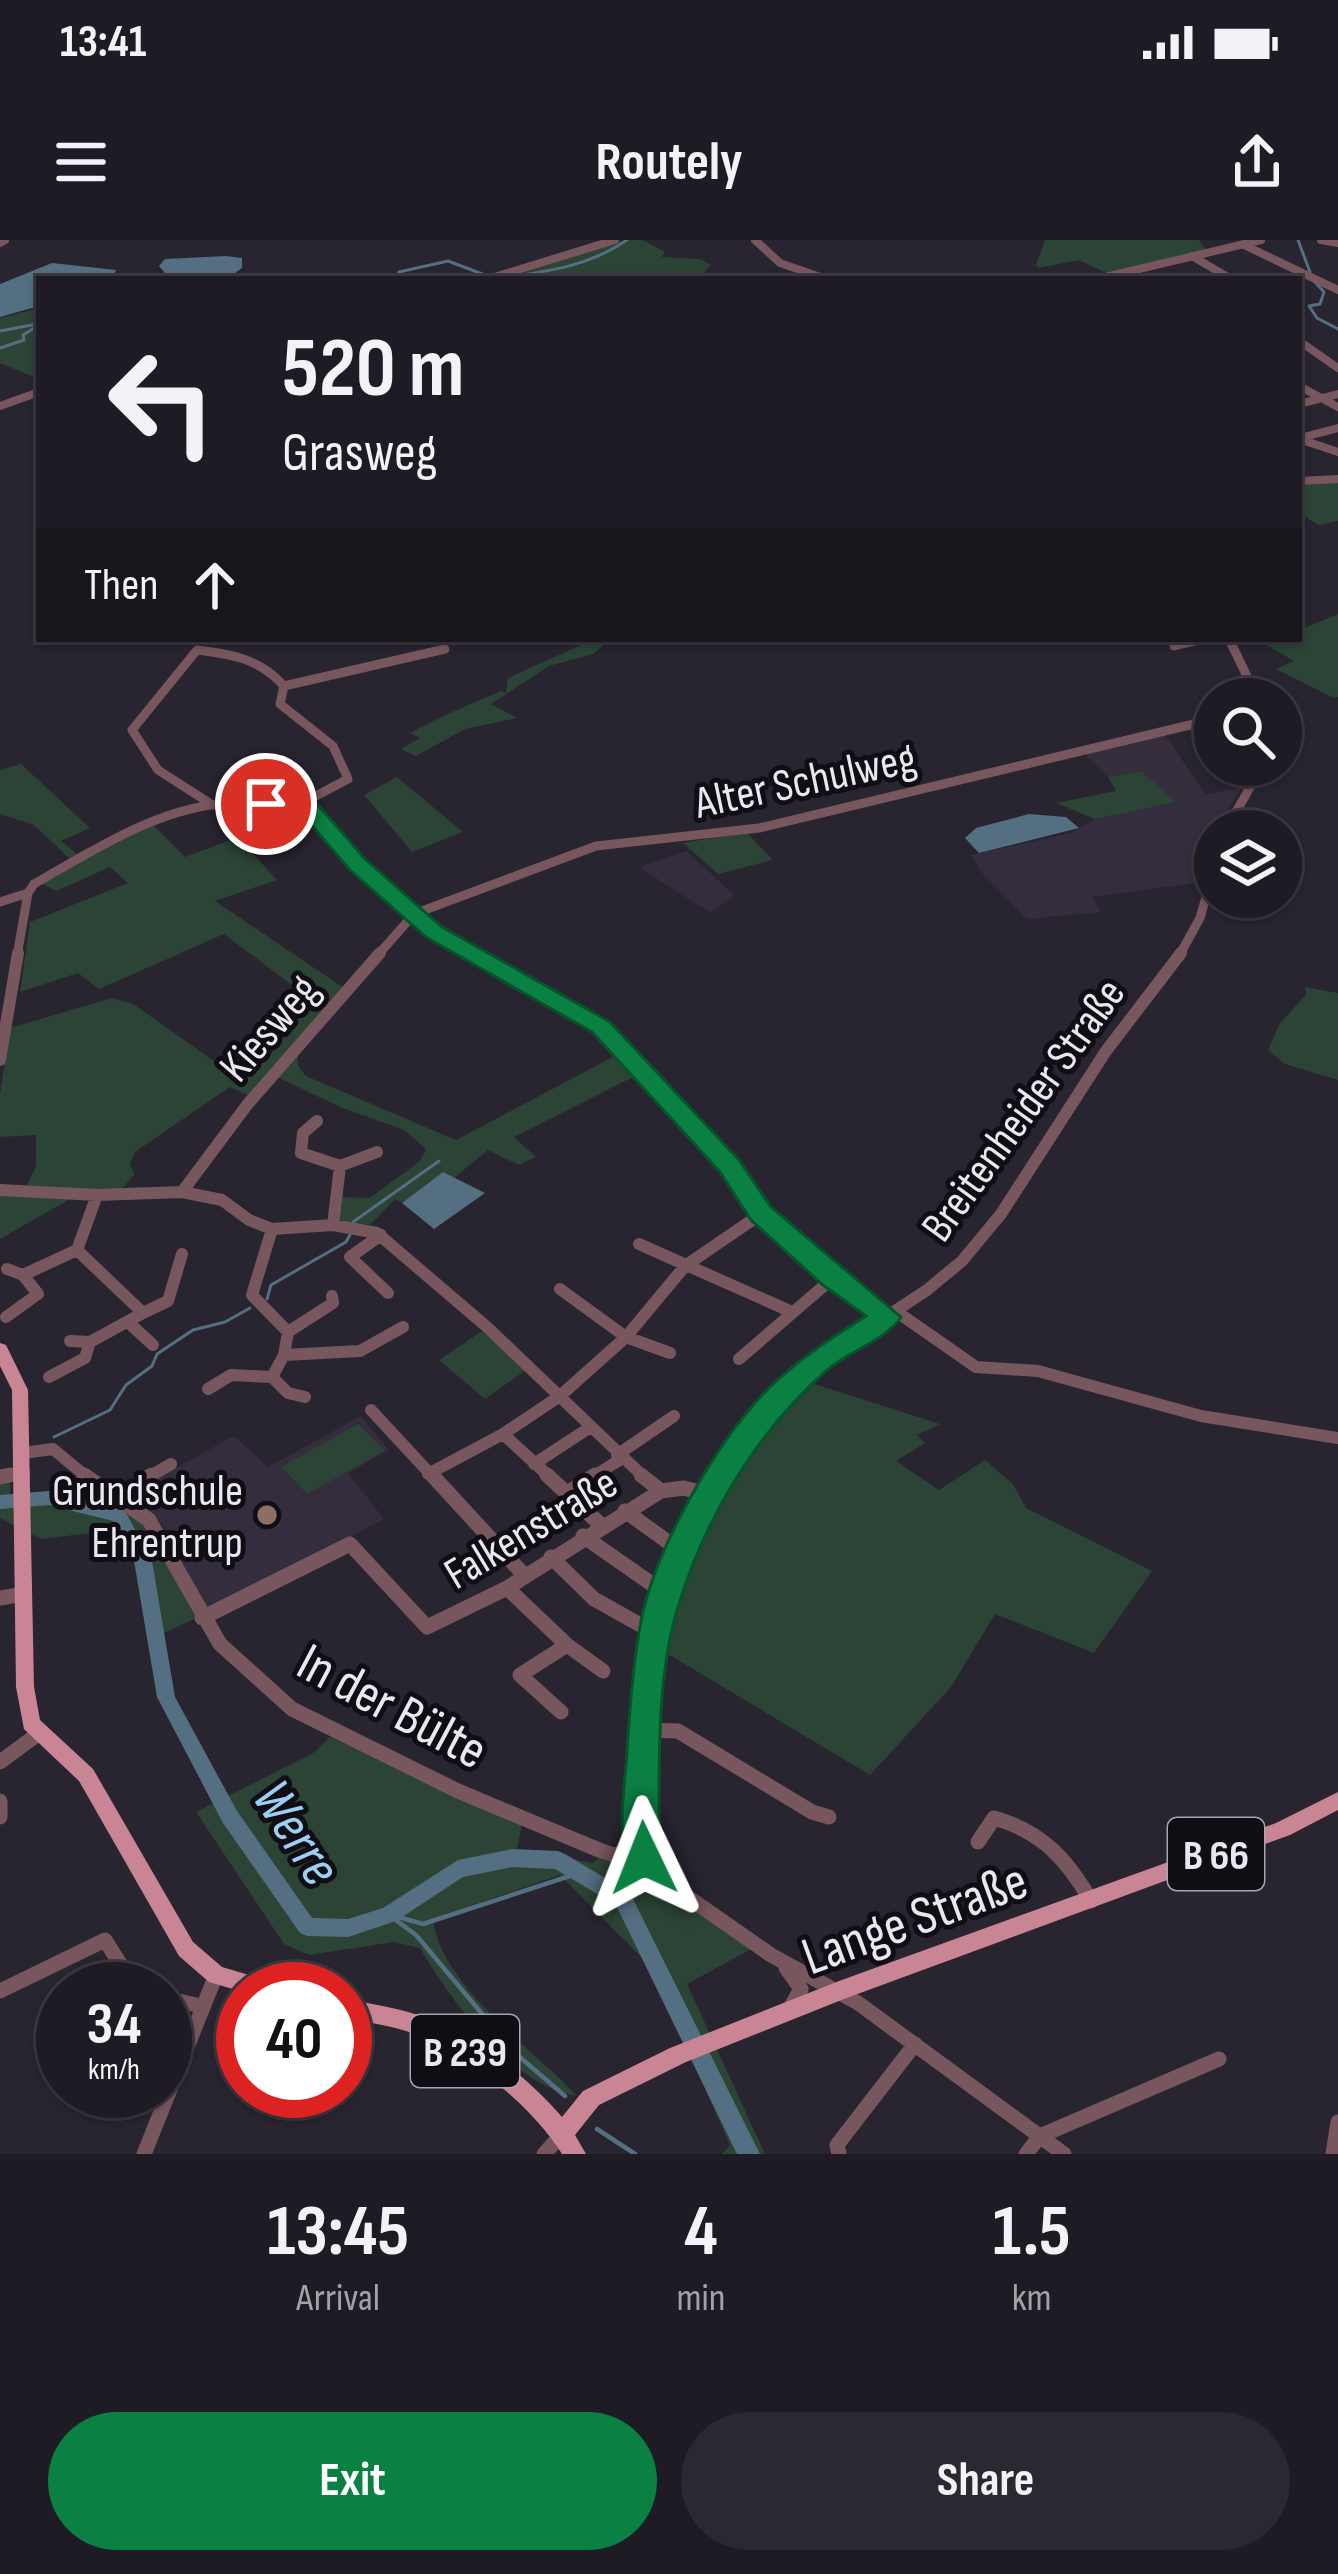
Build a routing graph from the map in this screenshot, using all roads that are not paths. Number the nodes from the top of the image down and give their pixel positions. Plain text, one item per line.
1 (616, 240) edge
2 (754, 240) edge
3 (1201, 240) edge
4 (1261, 240) edge
5 (1321, 240) edge
6 (1338, 243) edge
7 (1243, 244) junction
8 (1210, 252) junction
9 (1192, 256) junction
10 (498, 276) edge
11 (817, 276) edge
12 (1109, 276) edge
13 (1226, 276) edge
14 (1338, 290) edge
15 (1302, 343) edge
16 (1338, 368) edge
17 (1302, 388) edge
18 (36, 393) edge
19 (1338, 394) edge
20 (1322, 398) junction
21 (1302, 403) edge
22 (0, 406) edge
23 (1338, 407) edge
24 (1338, 428) edge
25 (1302, 438) edge
26 (1302, 440) edge
27 (1338, 452) edge
28 (1338, 466) edge
29 (1333, 479) edge
30 (1302, 481) edge
31 (1191, 642) edge
32 (1230, 642) edge
33 (1174, 646) dead end
34 (446, 649) dead end
35 (1248, 678) edge
36 (284, 686) junction
37 (1194, 724) edge
38 (211, 804) junction
39 (297, 806) junction
40 (28, 893) junction
41 (0, 902) edge
42 (414, 914) junction
43 (1204, 918) edge
44 (3, 1026) edge
45 (0, 1060) edge
46 (317, 1120) dead end
47 (377, 1152) dead end
48 (340, 1166) junction
49 (322, 1181) dead end
50 (340, 1181) junction
51 (0, 1190) edge
52 (182, 1192) junction
53 (98, 1195) junction
54 (761, 1214) junction
55 (332, 1225) junction
56 (272, 1228) junction
57 (381, 1235) junction
58 (639, 1244) dead end
59 (77, 1250) junction
60 (182, 1254) dead end
61 (685, 1266) junction
62 (7, 1269) dead end
63 (23, 1275) junction
64 (833, 1278) junction
65 (560, 1288) dead end
66 (388, 1293) dead end
67 (332, 1295) dead end
68 (792, 1312) junction
69 (143, 1313) junction
70 (892, 1314) junction
71 (6, 1317) dead end
72 (130, 1323) junction
73 (403, 1327) dead end
74 (288, 1332) junction
75 (626, 1337) junction
76 (70, 1341) dead end
77 (90, 1342) junction
78 (153, 1345) dead end
79 (0, 1349) edge
80 (670, 1353) dead end
81 (284, 1355) junction
82 (740, 1359) dead end
83 (49, 1377) dead end
84 (272, 1377) junction
85 (208, 1389) dead end
86 (560, 1396) junction
87 (305, 1397) dead end
88 (371, 1410) dead end
89 (674, 1416) dead end
90 (589, 1427) junction
91 (503, 1434) junction
92 (1338, 1438) edge
93 (23, 1453) junction
94 (619, 1457) junction
95 (171, 1464) dead end
96 (534, 1464) junction
97 (428, 1474) junction
98 (0, 1477) edge
99 (24, 1480) junction
100 (661, 1491) junction
101 (566, 1494) junction
102 (118, 1496) junction
103 (710, 1496) junction
104 (626, 1511) junction
105 (601, 1525) junction
106 (583, 1536) junction
107 (674, 1546) dead end
108 (551, 1557) junction
109 (524, 1575) junction
110 (507, 1588) junction
111 (659, 1589) dead end
112 (24, 1594) junction
113 (0, 1598) edge
114 (202, 1618) junction
115 (646, 1628) dead end
116 (567, 1646) junction
117 (603, 1671) dead end
118 (561, 1712) dead end
119 (645, 1730) junction
120 (38, 1734) junction
121 (0, 1762) edge
122 (1338, 1800) edge
123 (0, 1801) edge
124 (0, 1817) edge
125 (829, 1817) dead end
126 (978, 1842) dead end
127 (645, 1858) junction
128 (1091, 1901) junction
129 (771, 1955) junction
130 (63, 1962) edge
131 (119, 1962) edge
132 (216, 1975) joint
133 (36, 1976) edge
134 (0, 1991) edge
135 (839, 1991) junction
136 (192, 2004) edge
137 (201, 2006) junction
138 (789, 2011) junction
139 (372, 2014) edge
140 (915, 2044) junction
141 (1219, 2059) dead end
142 (574, 2117) junction
143 (1338, 2122) edge
144 (1040, 2136) junction
145 (144, 2154) edge
146 (544, 2154) edge
147 (575, 2154) edge
148 (839, 2154) edge
149 (1026, 2154) edge
150 (1064, 2154) edge
151 (1334, 2154) edge

1 - 10 street
2 - 11 street
3 - 8 street
4 - 7 street
5 - 6 street
7 - 8 street
7 - 14 street
8 - 9 street
9 - 12 street
9 - 13 street
15 - 16 street
17 - 20 street
18 - 22 street
19 - 20 street
20 - 21 street
20 - 23 street
24 - 25 street
26 - 27 street
28 - 29 street
29 - 30 street
31 - 33 street
32 - 35 street
34 - 36 street
36 - 38 street
36 - 39 street
37 - 42 street, Alter Schulweg
38 - 39 street
38 - 40 street
39 - 42 street
40 - 41 street
40 - 44 street
42 - 52 street, Kiesweg
42 - 54 street
43 - 70 street, Breitenheider Straße
44 - 45 street
46 - 48 street
47 - 48 street
48 - 50 street
49 - 50 street
50 - 55 street
51 - 53 street
52 - 53 street
52 - 56 street
53 - 59 street
54 - 61 street
54 - 64 street
55 - 56 street
55 - 57 street
56 - 74 street
57 - 66 street
57 - 86 street
58 - 61 street
59 - 63 street
59 - 69 street
60 - 69 street
61 - 68 street
61 - 75 street
62 - 63 street
63 - 71 street
64 - 68 street
64 - 70 street
65 - 75 street
67 - 74 street
68 - 82 street
69 - 72 street
70 - 92 street
70 - 103 street, Breitenheider Straße
72 - 77 street
72 - 78 street
73 - 81 street
74 - 81 street
75 - 80 street
75 - 86 street
76 - 77 street
77 - 83 street
79 - 93 main road
81 - 84 street
84 - 85 street
84 - 87 street
86 - 90 street
86 - 91 street
88 - 97 street
89 - 94 street
90 - 94 street
90 - 96 street
91 - 96 street
91 - 97 street
93 - 99 main road
93 - 102 street, In der Bülte
94 - 100 street
94 - 101 street
95 - 102 street
96 - 101 street
97 - 109 street
98 - 99 street
99 - 112 main road
100 - 103 street
100 - 104 street, Falkenstraße
101 - 105 street
102 - 114 street, In der Bülte
103 - 119 street, Breitenheider Straße
104 - 105 street, Falkenstraße
104 - 107 street
105 - 106 street, Falkenstraße
106 - 108 street, Falkenstraße
106 - 111 street
108 - 109 street, Falkenstraße
108 - 115 street
109 - 110 street, Falkenstraße
110 - 114 street, Falkenstraße
110 - 116 street
112 - 113 street
112 - 120 main road
114 - 127 street, In der Bülte
116 - 117 street
116 - 118 street
119 - 125 street
119 - 127 street, Breitenheider Straße
120 - 121 street
120 - 132 main road
122 - 128 main road, Lange Straße / B 66
123 - 124 street
126 - 128 street
127 - 129 street, In der Bülte
128 - 135 main road, Lange Straße / B 66
129 - 135 street, In der Bülte
129 - 138 street
130 - 131 street
132 - 137 street
133 - 134 street
135 - 138 main road, Lange Straße / B 66
135 - 140 street, In der Bülte
136 - 137 street
137 - 145 street
138 - 142 main road, Lange Straße / B 66
139 - 142 main road, B 239
140 - 144 street, In der Bülte
140 - 148 street
141 - 144 street
142 - 146 street, Lange Straße
142 - 147 main road
143 - 151 street
144 - 149 street
144 - 150 street, In der Bülte

